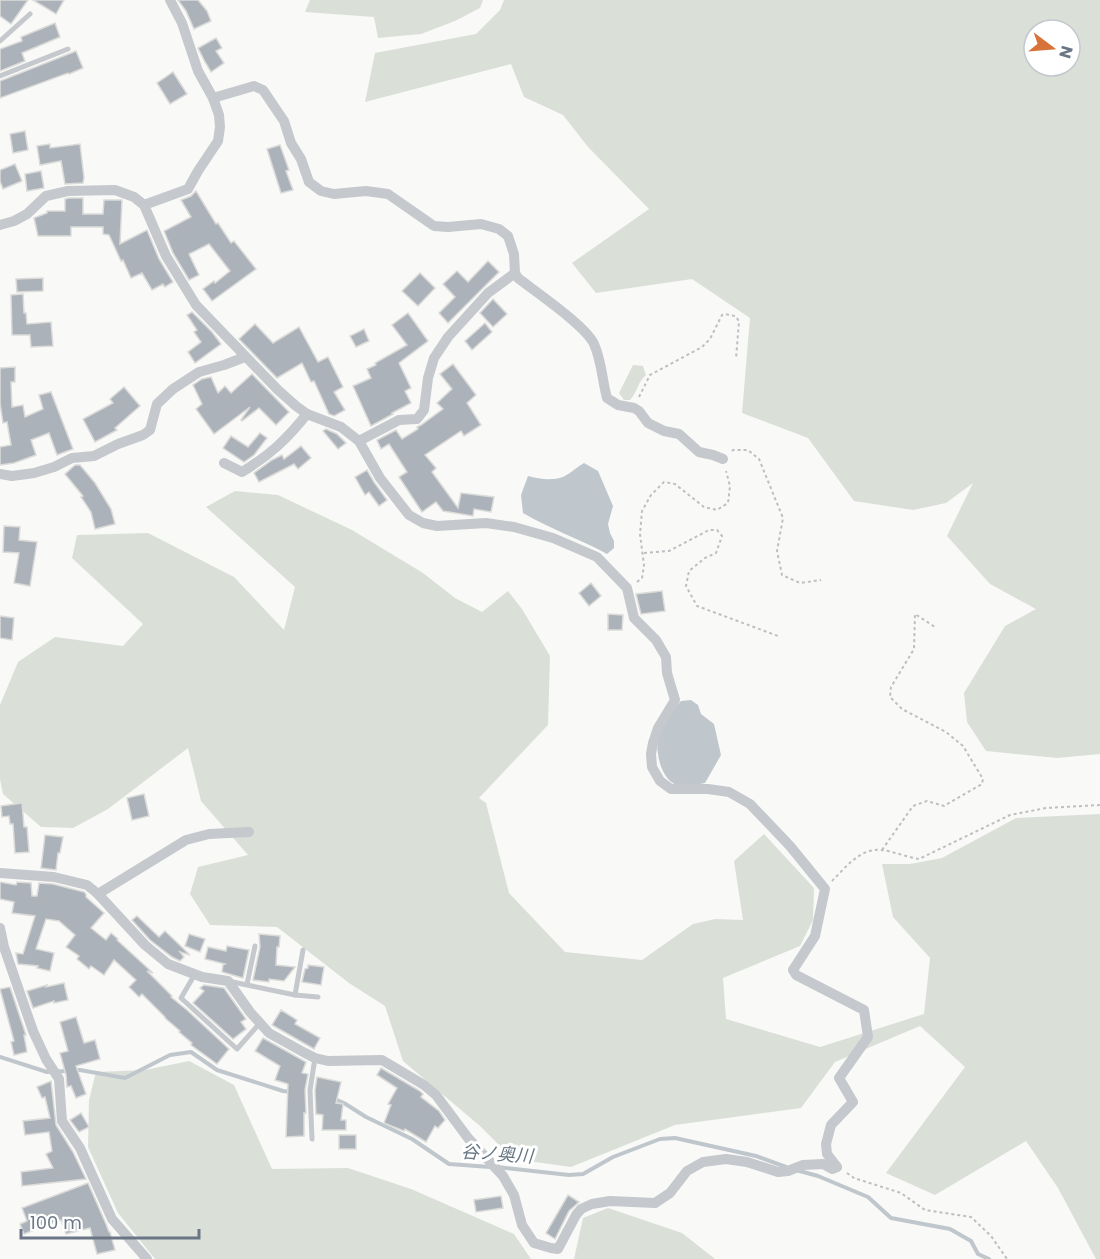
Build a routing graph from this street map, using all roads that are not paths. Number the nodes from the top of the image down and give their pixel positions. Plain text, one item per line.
1 (170, 0) edge
2 (30, 14) dead end
3 (0, 41) edge
4 (68, 49) dead end
5 (0, 76) edge
6 (213, 98) junction
7 (144, 205) junction
8 (0, 225) edge
9 (515, 273) junction
10 (245, 357) junction
11 (307, 414) junction
12 (359, 441) junction
13 (723, 459) road end
14 (224, 463) dead end
15 (0, 474) edge
16 (249, 832) dead end
17 (0, 873) edge
18 (98, 894) junction
19 (0, 928) edge
20 (255, 946) dead end
21 (303, 950) dead end
22 (195, 974) junction
23 (228, 981) junction
24 (247, 984) junction
25 (296, 995) junction
26 (318, 997) dead end
27 (260, 1023) junction
28 (315, 1058) junction
29 (312, 1139) dead end
30 (147, 1259) edge

1 - 6 street
2 - 3 lane
4 - 5 lane
6 - 7 street
6 - 9 street
7 - 8 street
7 - 10 street
9 - 12 street
9 - 13 street
10 - 11 street
10 - 15 street
11 - 12 street
11 - 14 street
12 - 28 street
16 - 18 street
17 - 18 street
18 - 22 street
19 - 30 street
20 - 24 lane
21 - 25 lane
22 - 23 street
22 - 27 lane
23 - 24 lane
23 - 27 street
24 - 25 lane
25 - 26 lane
27 - 28 street
28 - 29 lane

